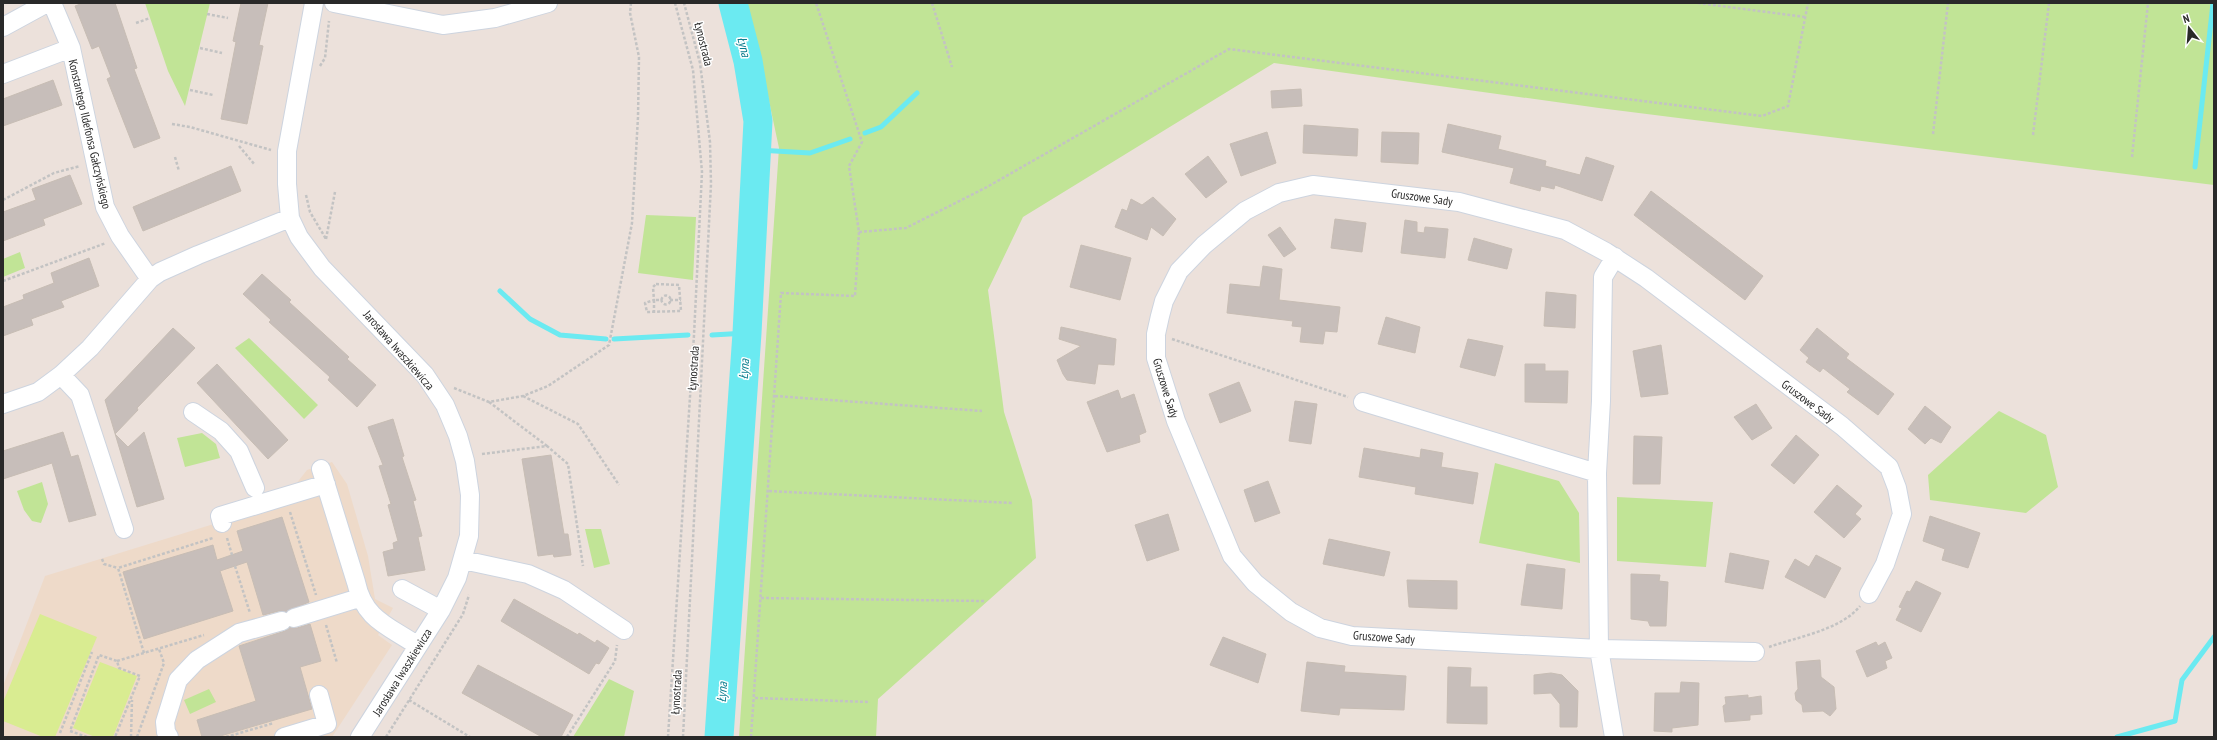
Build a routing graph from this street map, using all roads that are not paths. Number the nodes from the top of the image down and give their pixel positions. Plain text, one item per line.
1 (47, 3) edge
2 (52, 3) edge
3 (314, 3) edge
4 (334, 3) edge
5 (548, 3) edge
6 (3, 27) edge
7 (70, 48) junction
8 (3, 74) edge
9 (290, 218) junction
10 (1615, 257) junction
11 (150, 280) junction
12 (61, 375) junction
13 (1363, 402) road end
14 (3, 404) edge
15 (193, 412) dead end
16 (1597, 472) junction
17 (255, 488) dead end
18 (124, 529) dead end
19 (219, 530) road end
20 (463, 560) junction
21 (402, 590) dead end
22 (1868, 594) road end
23 (359, 598) junction
24 (441, 610) junction
25 (621, 635) road end
26 (418, 646) junction
27 (1599, 649) junction
28 (1755, 652) road end
29 (319, 695) dead end
30 (169, 737) edge
31 (284, 737) edge
32 (360, 737) edge
33 (1614, 737) edge

1 - 6 street
2 - 7 street, Konstantego Ildefonsa Gałczyńskiego
3 - 9 street, Jarosława Iwaszkiewicza
4 - 5 street
7 - 8 street, Konstantego Ildefonsa Gałczyńskiego
7 - 11 street, Konstantego Ildefonsa Gałczyńskiego
9 - 11 street
9 - 20 street, Jarosława Iwaszkiewicza
10 - 16 street
10 - 22 street, Gruszowe Sady
10 - 27 street, Gruszowe Sady
11 - 12 street
12 - 14 street
12 - 18 street
13 - 16 street
15 - 17 street
16 - 27 street
19 - 23 street
20 - 24 street, Jarosława Iwaszkiewicza
20 - 25 street
21 - 24 street
23 - 26 street
23 - 30 street
24 - 26 street, Jarosława Iwaszkiewicza
26 - 32 street, Jarosława Iwaszkiewicza
27 - 28 street, Gruszowe Sady
27 - 33 street
29 - 31 street

